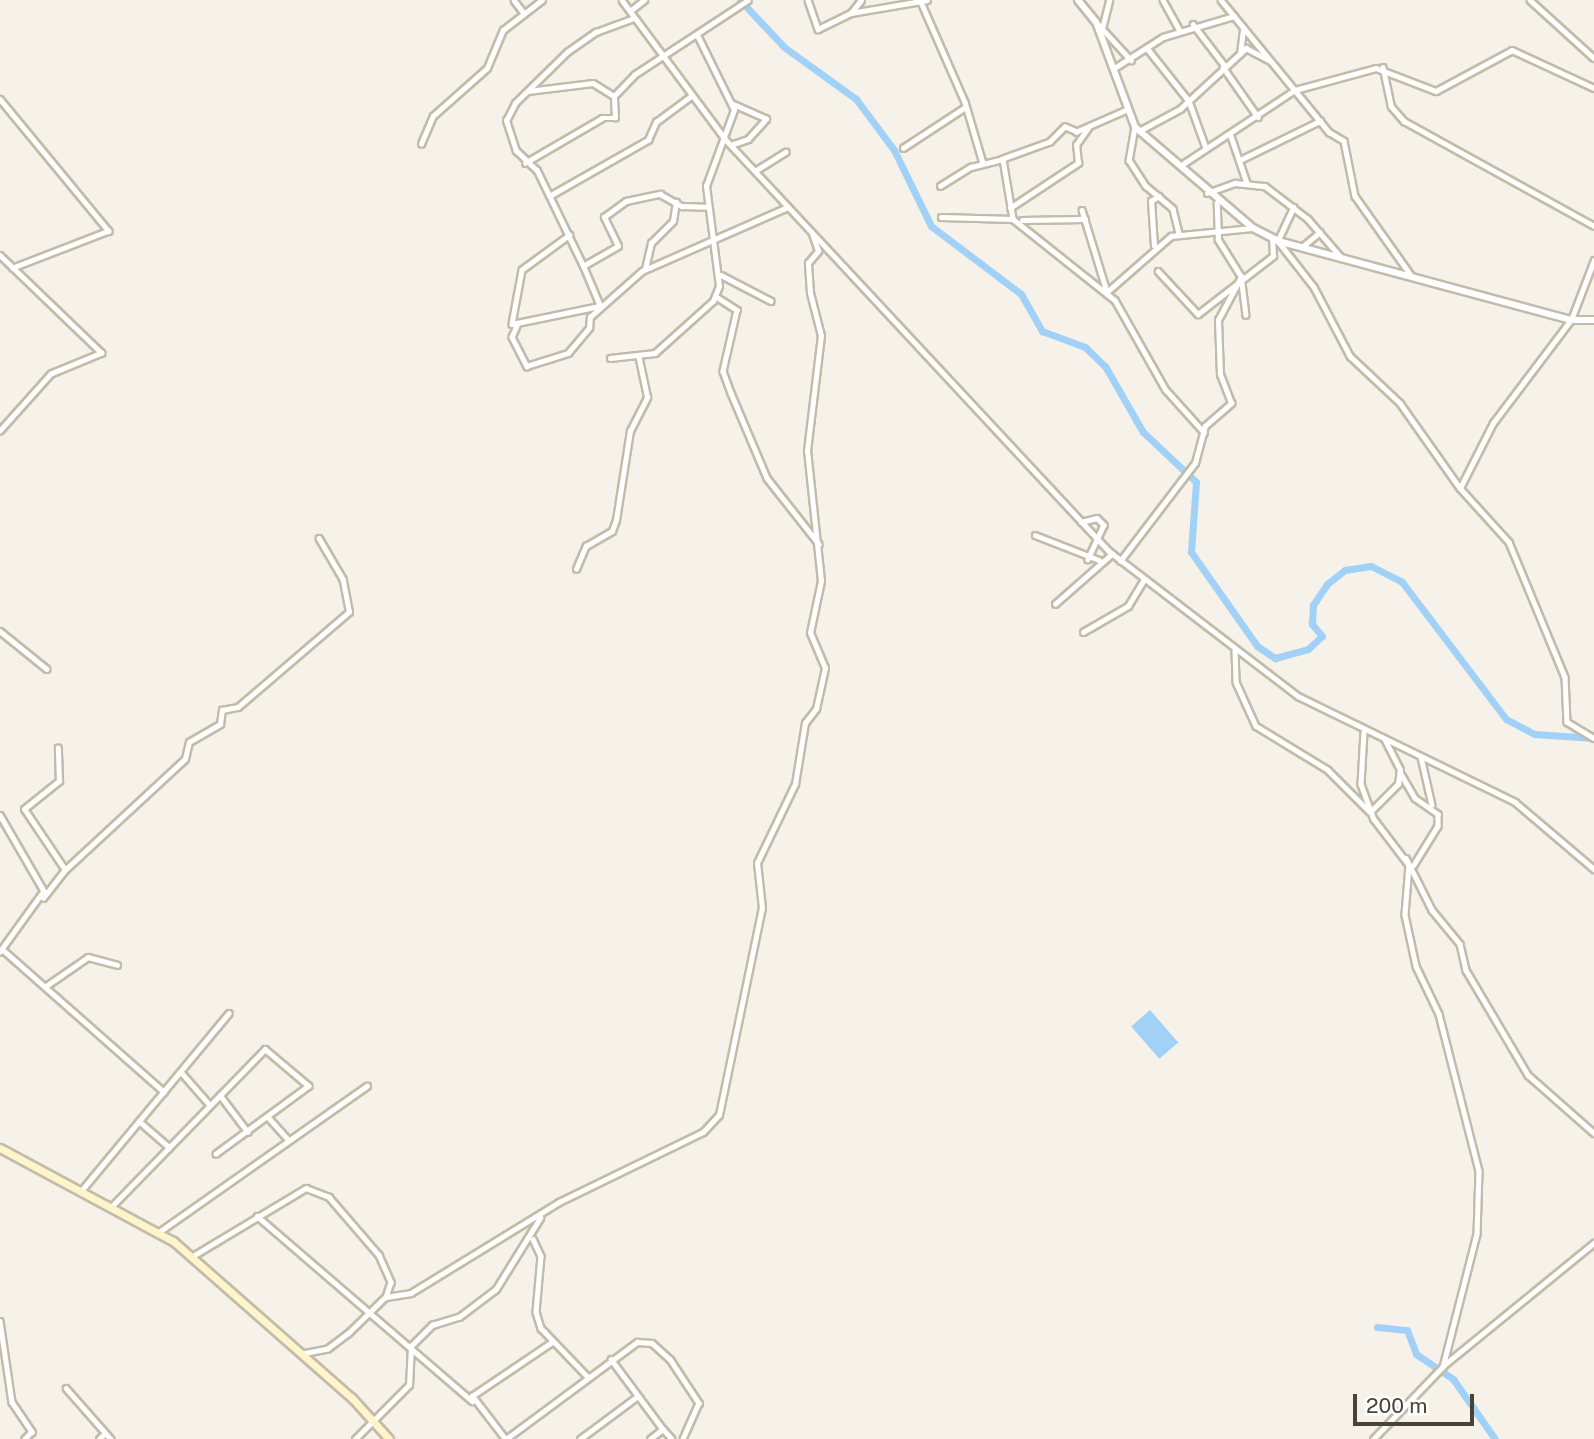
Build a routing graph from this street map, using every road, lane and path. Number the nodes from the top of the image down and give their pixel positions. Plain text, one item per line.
1 (514, 0) edge
2 (542, 0) edge
3 (622, 0) edge
4 (644, 0) edge
5 (748, 0) edge
6 (808, 0) edge
7 (860, 0) edge
8 (927, 0) edge
9 (1078, 0) edge
10 (1109, 0) edge
11 (1163, 0) edge
12 (1221, 0) edge
13 (1530, 0) edge
14 (920, 2) junction
15 (630, 11) junction
16 (523, 12) junction
17 (851, 13) junction
18 (1234, 16) junction
19 (634, 18) junction
20 (1096, 22) junction
21 (1193, 24) junction
22 (1243, 27) junction
23 (1102, 29) junction
24 (1180, 31) junction
25 (698, 37) junction
26 (1147, 48) junction
27 (1240, 54) junction
28 (664, 57) junction
29 (1594, 58) edge
30 (1130, 60) junction
31 (1271, 61) junction
32 (1224, 66) junction
33 (1383, 67) junction
34 (1113, 69) junction
35 (1594, 88) edge
36 (1295, 90) junction
37 (527, 91) junction
38 (614, 96) junction
39 (691, 96) junction
40 (0, 99) edge
41 (1189, 101) junction
42 (733, 104) junction
43 (964, 108) junction
44 (1127, 110) junction
45 (1258, 117) junction
46 (1320, 121) junction
47 (1088, 127) junction
48 (1137, 129) junction
49 (1231, 136) junction
50 (726, 140) junction
51 (421, 144) dead end
52 (731, 145) junction
53 (903, 148) dead end
54 (1206, 148) junction
55 (786, 152) dead end
56 (1003, 159) junction
57 (1242, 159) junction
58 (525, 163) junction
59 (983, 163) junction
60 (1183, 164) junction
61 (755, 171) junction
62 (1247, 183) junction
63 (940, 186) dead end
64 (1207, 193) junction
65 (551, 195) junction
66 (1159, 196) junction
67 (676, 202) junction
68 (1217, 203) junction
69 (705, 207) junction
70 (788, 207) junction
71 (1294, 207) junction
72 (1010, 208) junction
73 (1082, 209) dead end
74 (942, 217) dead end
75 (1013, 219) junction
76 (1085, 219) junction
77 (1021, 220) junction
78 (1594, 226) edge
79 (1253, 228) junction
80 (1321, 231) junction
81 (1217, 232) junction
82 (811, 233) junction
83 (1179, 233) junction
84 (570, 235) junction
85 (712, 238) junction
86 (1275, 240) junction
87 (1154, 247) junction
88 (1302, 247) junction
89 (0, 255) edge
90 (1340, 256) junction
91 (1594, 260) edge
92 (583, 266) junction
93 (13, 268) junction
94 (645, 270) junction
95 (1158, 271) dead end
96 (721, 275) junction
97 (1411, 275) junction
98 (1241, 282) junction
99 (1108, 292) junction
100 (715, 296) junction
101 (771, 301) dead end
102 (600, 306) junction
103 (1246, 315) dead end
104 (1571, 320) junction
105 (1594, 320) edge
106 (517, 326) junction
107 (610, 358) dead end
108 (639, 358) junction
109 (0, 431) edge
110 (1204, 432) junction
111 (1460, 488) junction
112 (1081, 522) junction
113 (1035, 535) dead end
114 (1096, 537) junction
115 (319, 539) dead end
116 (819, 544) junction
117 (1112, 554) junction
118 (1088, 559) junction
119 (1100, 560) junction
120 (1120, 561) junction
121 (576, 569) dead end
122 (1143, 581) junction
123 (1055, 604) dead end
124 (0, 631) edge
125 (1083, 632) dead end
126 (1234, 649) junction
127 (47, 669) dead end
128 (1364, 732) junction
129 (1594, 738) edge
130 (1384, 739) junction
131 (58, 748) dead end
132 (1422, 757) junction
133 (1400, 770) junction
134 (1433, 806) junction
135 (1370, 812) junction
136 (0, 815) edge
137 (1404, 857) junction
138 (1594, 869) edge
139 (65, 870) junction
140 (1412, 871) junction
141 (43, 898) junction
142 (1, 950) edge
143 (117, 965) dead end
144 (46, 986) junction
145 (229, 1013) dead end
146 (181, 1072) junction
147 (367, 1086) dead end
148 (163, 1092) junction
149 (220, 1095) junction
150 (210, 1105) junction
151 (268, 1117) junction
152 (139, 1121) junction
153 (248, 1132) junction
154 (1594, 1133) edge
155 (289, 1140) junction
156 (169, 1147) junction
157 (0, 1148) edge
158 (216, 1154) dead end
159 (81, 1191) junction
160 (112, 1206) junction
161 (257, 1216) junction
162 (540, 1218) junction
163 (159, 1232) junction
164 (533, 1238) junction
165 (1594, 1242) edge
166 (193, 1256) junction
167 (386, 1297) junction
168 (367, 1313) junction
169 (0, 1321) edge
170 (552, 1342) junction
171 (412, 1353) junction
172 (303, 1354) junction
173 (611, 1359) junction
174 (1443, 1367) junction
175 (588, 1377) junction
176 (66, 1388) dead end
177 (638, 1395) junction
178 (472, 1401) junction
179 (374, 1424) junction
180 (663, 1429) junction
181 (105, 1433) junction
182 (25, 1439) edge
183 (99, 1439) edge
184 (111, 1439) edge
185 (355, 1439) edge
186 (389, 1439) edge
187 (505, 1439) edge
188 (580, 1439) edge
189 (650, 1439) edge
190 (672, 1439) edge
191 (683, 1439) edge
192 (1374, 1439) edge

1 - 16 street
2 - 16 street
3 - 15 street
4 - 15 street
5 - 25 street
6 - 17 street
7 - 17 street
8 - 14 street
9 - 20 street
10 - 23 street
11 - 24 street
12 - 18 street
13 - 29 street
14 - 17 street
14 - 43 street
15 - 19 street
16 - 51 street
18 - 21 street
18 - 22 street
19 - 28 street
19 - 37 street
20 - 23 street
20 - 34 street
21 - 24 street
21 - 32 street
22 - 27 street
22 - 31 street
23 - 30 street
24 - 26 street
25 - 28 street
25 - 42 street
26 - 30 street
26 - 41 street
27 - 31 street
27 - 32 street
28 - 38 street
28 - 39 street
30 - 34 street
31 - 36 street
32 - 41 street
32 - 45 street
33 - 35 street
33 - 36 street
33 - 78 street
34 - 44 street
36 - 45 street
36 - 46 street
37 - 38 street
37 - 58 street
38 - 58 street
39 - 50 street
39 - 65 street
40 - 93 street
41 - 48 street
41 - 54 street
42 - 50 street
42 - 52 street
43 - 53 street
43 - 59 street
44 - 47 street
44 - 48 street
45 - 49 street
46 - 57 street
46 - 97 street
47 - 56 street
47 - 72 street
48 - 60 street
48 - 66 street
49 - 54 street
49 - 57 street
50 - 52 street
50 - 69 street
52 - 61 street
54 - 60 street
55 - 61 street
56 - 59 street
56 - 72 street
57 - 62 street
58 - 65 street
59 - 63 street
60 - 64 street
61 - 70 street
62 - 64 street
62 - 71 street
64 - 68 street
65 - 84 street
66 - 83 street
66 - 87 street
67 - 69 street
67 - 92 street
67 - 94 street
68 - 79 street
68 - 81 street
69 - 85 street
70 - 82 street
70 - 85 street
71 - 80 street
71 - 86 street
72 - 75 street
73 - 76 street
74 - 75 street
75 - 77 street
76 - 77 street
76 - 99 street
77 - 99 street
79 - 81 street
79 - 86 street
80 - 88 street
80 - 90 street
81 - 83 street
81 - 98 street
82 - 112 street
82 - 116 street
83 - 87 street
84 - 92 street
84 - 106 street
85 - 94 street
85 - 96 street
86 - 88 street
86 - 98 street
86 - 111 street
87 - 99 street
88 - 90 street
89 - 93 street
90 - 97 street
91 - 104 street
92 - 102 street
93 - 109 street
94 - 102 street
95 - 98 street
96 - 100 street
96 - 101 street
97 - 104 street
98 - 103 street
98 - 110 street
99 - 110 street
100 - 108 street
100 - 116 street
102 - 106 street
102 - 106 street
104 - 105 street
104 - 111 street
107 - 108 street
108 - 121 street
110 - 120 street
111 - 129 street
112 - 114 street
112 - 114 street
113 - 118 street
114 - 117 street
114 - 118 street
115 - 139 street
116 - 162 street
117 - 119 street
117 - 120 street
118 - 119 street
119 - 123 street
120 - 122 street
122 - 125 street
122 - 126 street
124 - 127 street
126 - 128 street
126 - 135 street
128 - 130 street
128 - 135 street
130 - 132 street
130 - 133 street
131 - 139 street
132 - 134 street
132 - 138 street
133 - 134 street
133 - 135 street
134 - 140 street
135 - 137 street
136 - 141 street
137 - 140 street
137 - 140 street
139 - 141 street
140 - 154 street
140 - 174 street
141 - 142 street
142 - 144 street
143 - 144 street
144 - 148 street
145 - 146 street
146 - 148 street
146 - 150 street
147 - 155 street
148 - 152 street
149 - 150 street
149 - 151 street
149 - 153 street
150 - 156 street
151 - 153 street
151 - 155 street
152 - 156 street
152 - 159 street
153 - 158 street
155 - 163 street
156 - 160 street
157 - 159 main road
159 - 160 main road
160 - 163 main road
161 - 166 street
161 - 167 street
161 - 168 street
162 - 164 street
162 - 167 street
163 - 166 main road
164 - 170 street
164 - 171 street
165 - 174 street
166 - 172 main road
167 - 168 street
168 - 171 street
168 - 172 street
169 - 182 street
170 - 175 street
170 - 178 street
171 - 178 street
171 - 179 street
172 - 179 main road
173 - 175 street
173 - 177 street
173 - 191 street
174 - 192 street
175 - 187 street
176 - 181 street
177 - 180 street
177 - 188 street
178 - 187 street
179 - 185 street
179 - 186 main road
180 - 189 street
180 - 190 street
181 - 183 street
181 - 184 street

